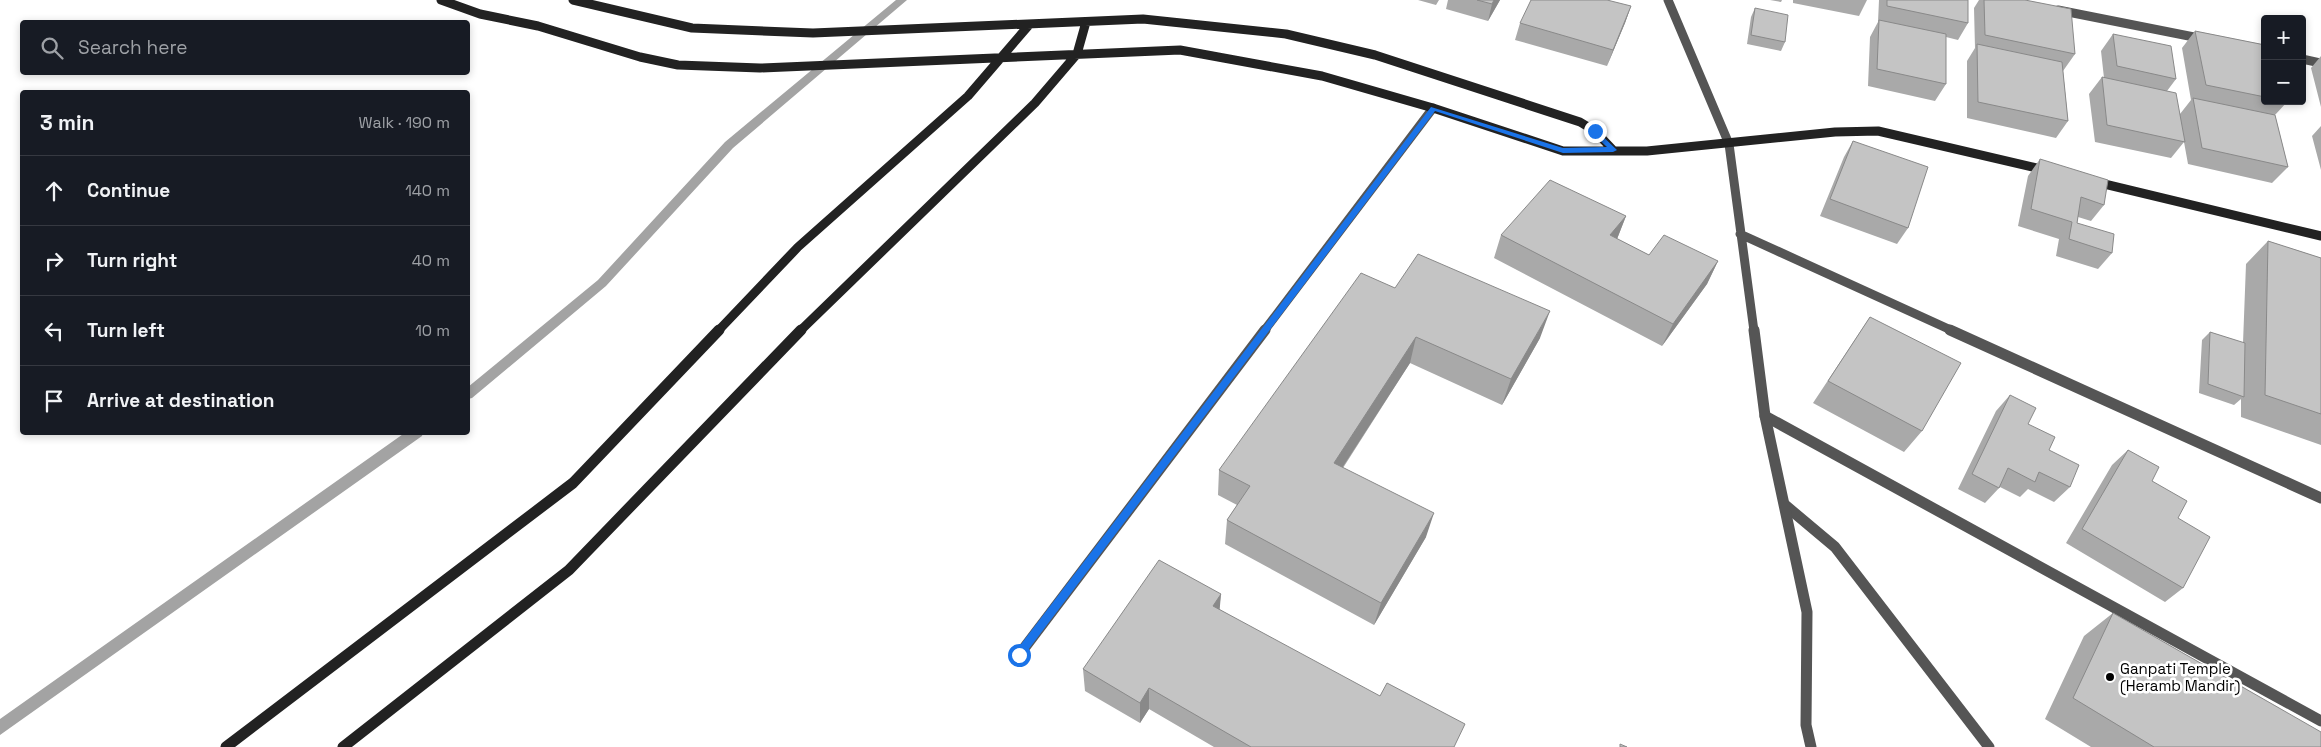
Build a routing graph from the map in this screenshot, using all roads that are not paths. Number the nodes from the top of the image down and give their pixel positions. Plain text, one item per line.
1 (441, 0) edge
2 (573, 0) edge
3 (1668, 0) edge
4 (2044, 8) edge
5 (1086, 22) junction
6 (1029, 25) junction
7 (2217, 42) edge
8 (1077, 54) junction
9 (1003, 56) junction
10 (2306, 60) edge
11 (2321, 63) edge
12 (1433, 108) junction
13 (1729, 144) junction
14 (1613, 150) junction
15 (2051, 172) edge
16 (2090, 181) edge
17 (1740, 234) junction
18 (2321, 236) edge
19 (1764, 416) junction
20 (2321, 498) edge
21 (1785, 505) junction
22 (1019, 655) dead end
23 (2321, 721) edge
24 (226, 747) edge
25 (343, 747) edge
26 (1811, 747) edge
27 (1989, 747) edge

1 - 9 main road
2 - 6 main road
3 - 13 street
4 - 7 street
5 - 6 main road
5 - 8 main road
5 - 14 main road
6 - 9 main road
8 - 9 main road
8 - 12 main road
8 - 25 main road
9 - 24 main road
10 - 11 street
12 - 14 main road
12 - 22 street
13 - 14 main road
13 - 15 main road
13 - 17 street
16 - 18 main road
17 - 19 street
17 - 20 street
19 - 21 street
19 - 23 street
21 - 26 street
21 - 27 street

